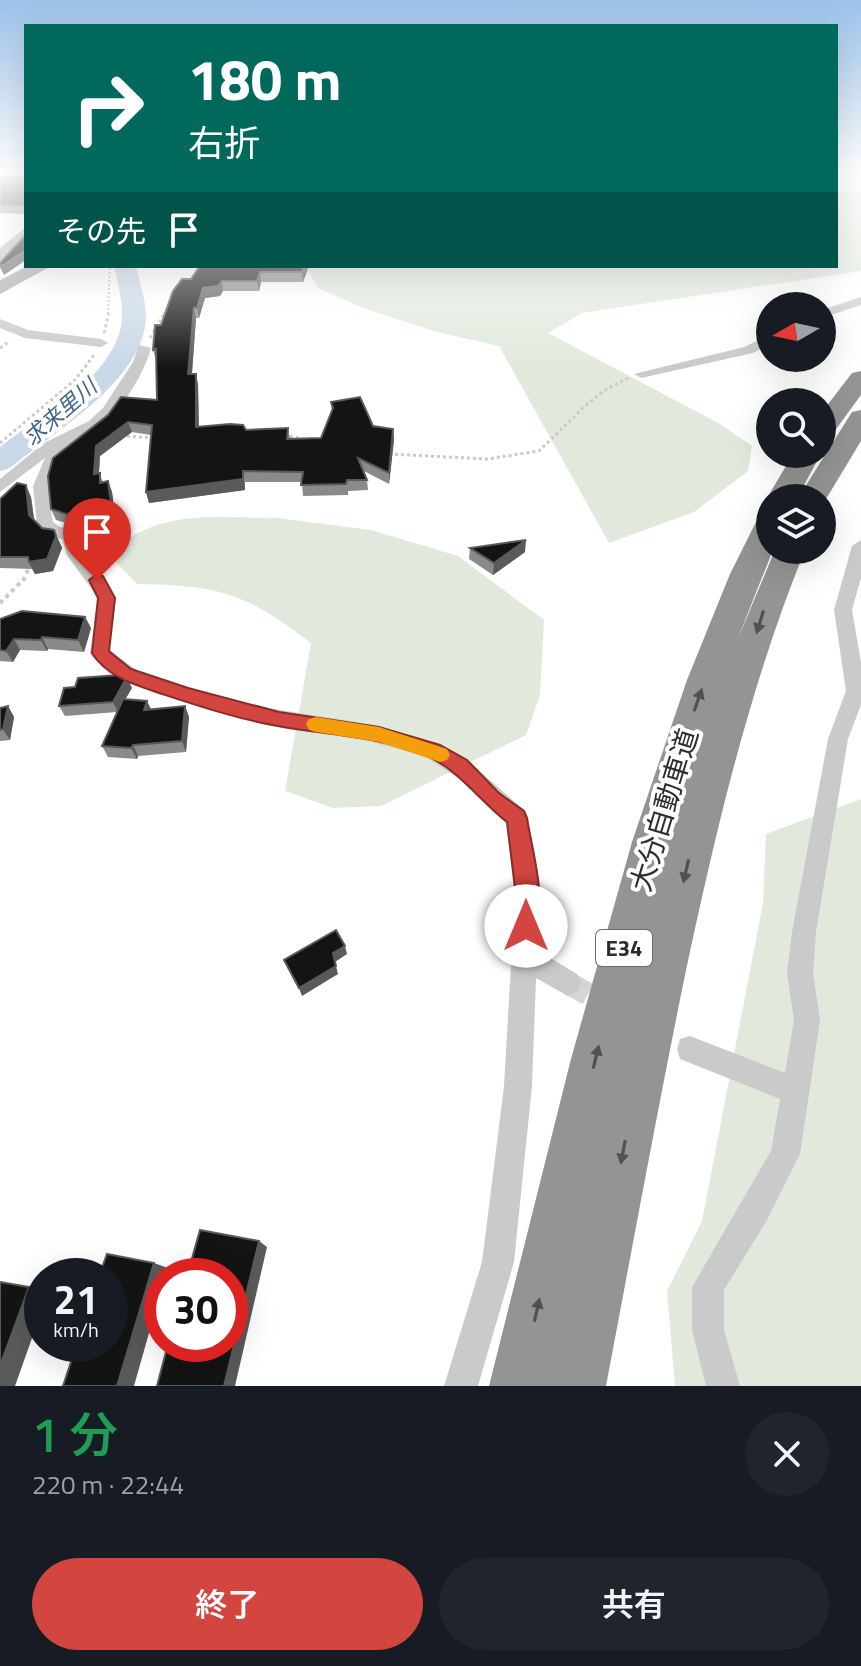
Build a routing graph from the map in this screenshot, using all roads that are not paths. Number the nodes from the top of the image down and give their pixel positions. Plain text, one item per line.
1 (20, 238) edge
2 (0, 257) edge
3 (38, 268) edge
4 (0, 288) edge
5 (861, 301) edge
6 (836, 309) edge
7 (0, 323) edge
8 (101, 343) road end
9 (756, 346) edge
10 (144, 348) road end
11 (641, 374) road end
12 (861, 378) edge
13 (836, 411) edge
14 (861, 418) edge
15 (71, 436) junction
16 (821, 484) edge
17 (40, 486) junction
18 (0, 489) edge
19 (861, 546) edge
20 (756, 552) edge
21 (784, 564) edge
22 (525, 957) junction
23 (568, 983) tunnel mouth
24 (690, 1049) dead end
25 (795, 1091) junction
26 (461, 1386) edge
27 (519, 1386) edge
28 (576, 1386) edge
29 (723, 1386) edge

1 - 2 main road
3 - 4 main road
5 - 6 street
7 - 8 street
9 - 11 street
10 - 15 street
12 - 13 highway
14 - 16 highway
15 - 17 street
15 - 18 street
17 - 18 street
17 - 22 street
19 - 25 street
27 -> 20 highway, 大分自動車道 / E34
21 -> 28 highway, 大分自動車道 / E34
22 - 23 street
22 - 26 street
24 - 25 street
25 - 29 street

